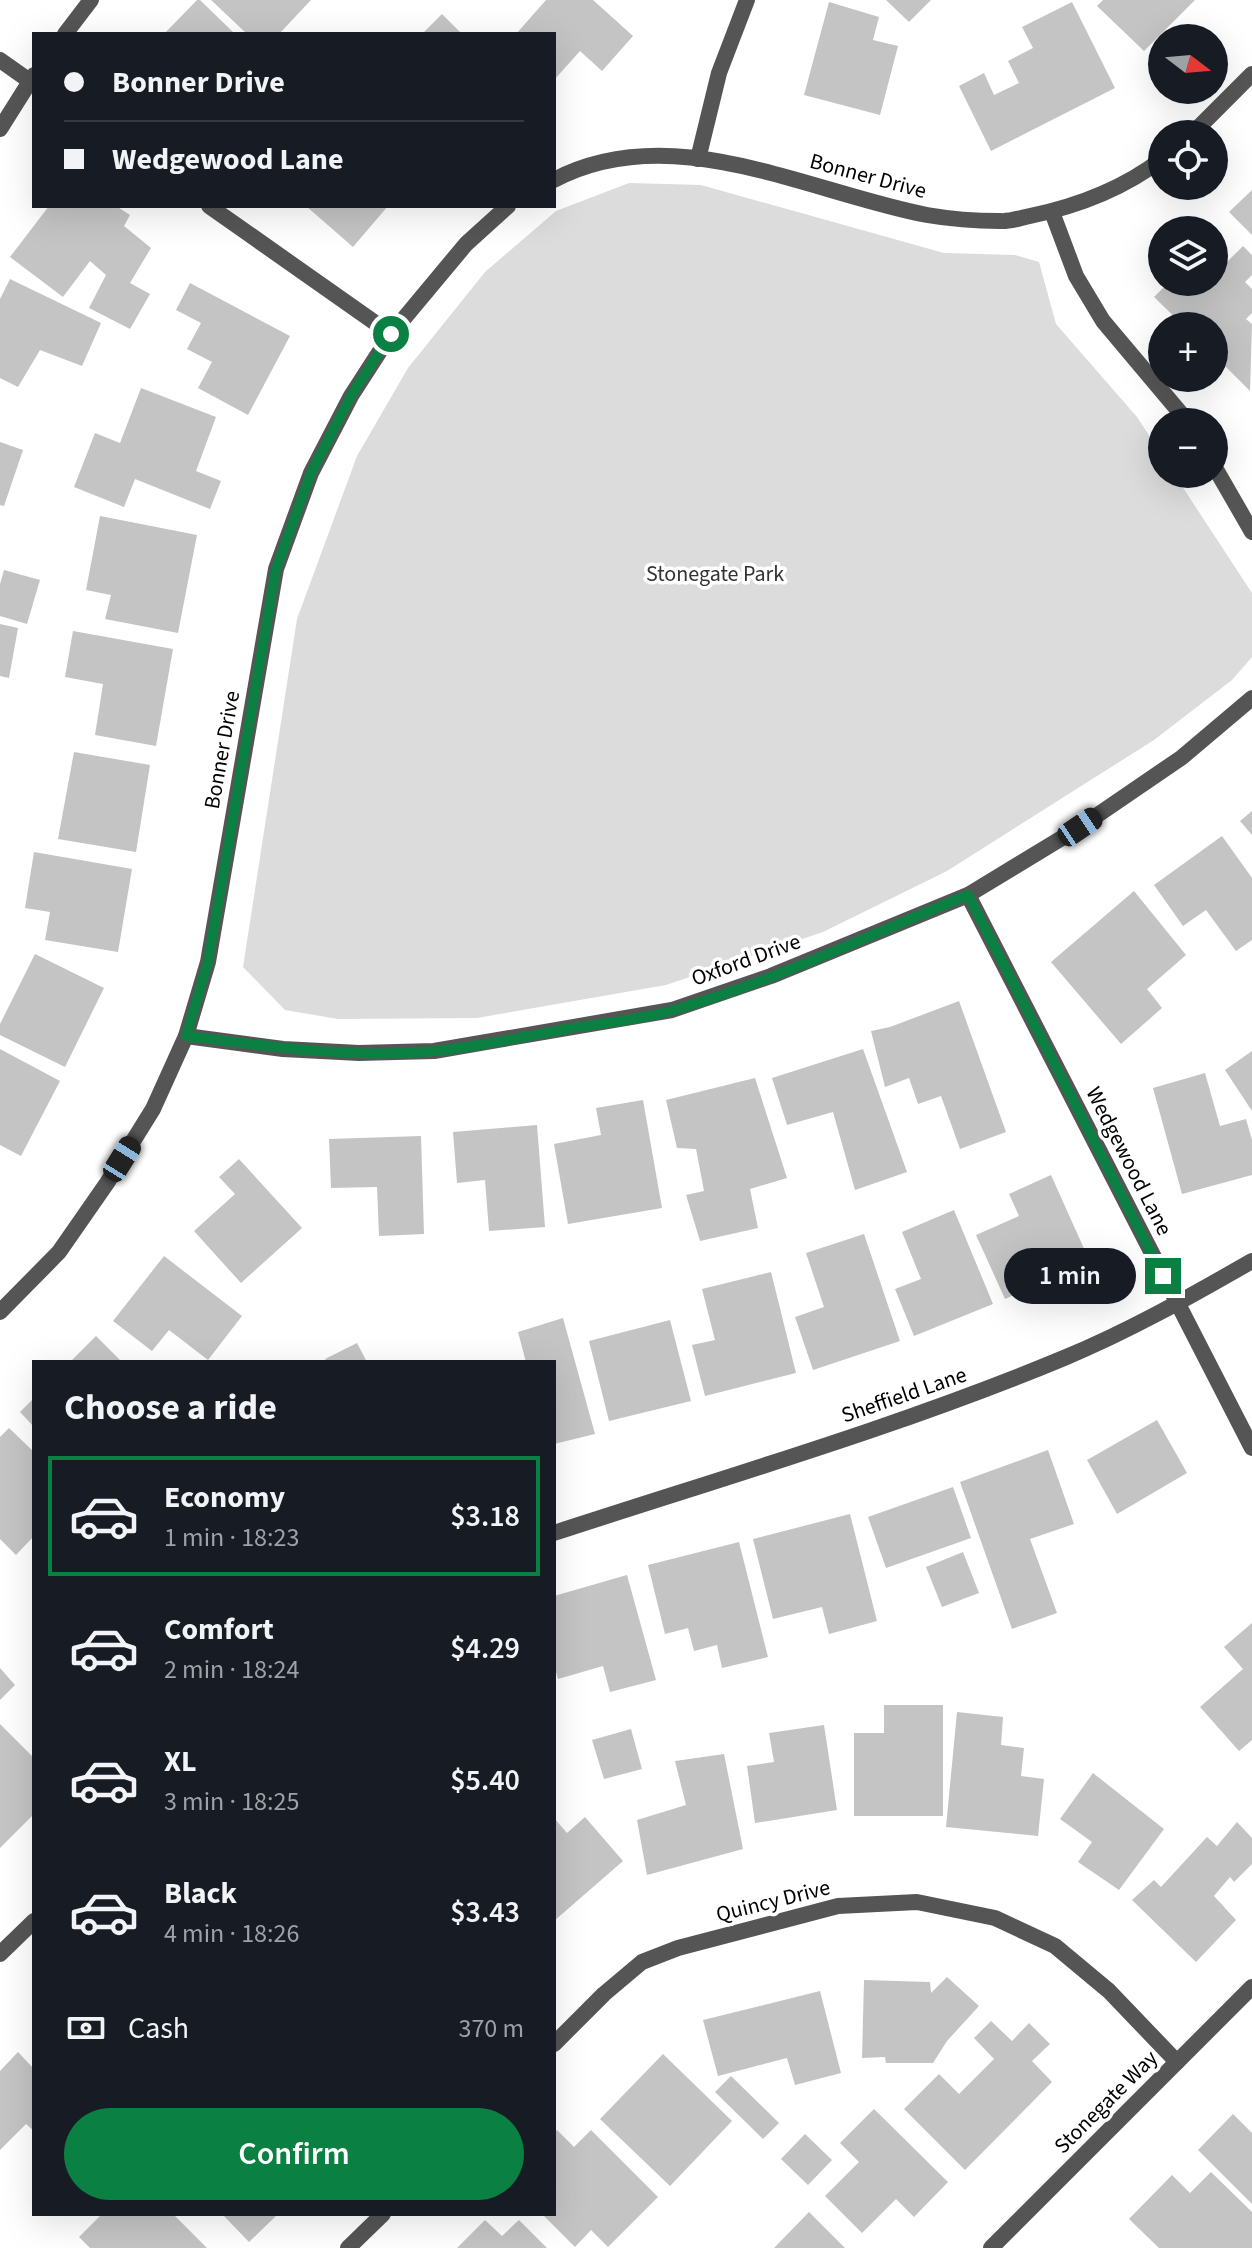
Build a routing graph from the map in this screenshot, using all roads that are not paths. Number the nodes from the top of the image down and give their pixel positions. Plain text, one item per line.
1 (91, 0) edge
2 (747, 0) edge
3 (67, 32) edge
4 (0, 60) edge
5 (1252, 74) edge
6 (32, 79) edge
7 (32, 81) edge
8 (1206, 120) edge
9 (0, 129) edge
10 (698, 159) junction
11 (1148, 170) edge
12 (556, 179) edge
13 (212, 208) edge
14 (506, 208) edge
15 (1052, 212) junction
16 (391, 334) junction
17 (1176, 408) edge
18 (1227, 488) edge
19 (1252, 532) edge
20 (1252, 698) edge
21 (968, 895) junction
22 (186, 1036) junction
23 (1252, 1261) edge
24 (1177, 1304) junction
25 (0, 1312) edge
26 (1252, 1448) edge
27 (556, 1532) edge
28 (32, 1923) edge
29 (0, 1954) edge
30 (1252, 1987) edge
31 (556, 2042) edge
32 (1177, 2062) junction
33 (381, 2216) edge
34 (348, 2248) edge
35 (991, 2248) edge

1 - 3 street
2 - 10 street
4 - 6 street
5 - 8 street
7 - 9 street
10 - 12 street, Bonner Drive
10 - 15 street, Bonner Drive
11 - 15 street, Bonner Drive
13 - 16 street
14 - 16 street, Bonner Drive
15 - 17 street
16 - 22 street, Bonner Drive
18 - 19 street
20 - 21 street, Oxford Drive
21 - 22 street, Oxford Drive
21 - 24 street, Wedgewood Lane
22 - 25 street, Bonner Drive
23 - 24 street, Sheffield Lane
24 - 26 street, Wedgewood Lane
24 - 27 street, Sheffield Lane
28 - 29 street
30 - 32 street, Stonegate Way
31 - 32 street, Quincy Drive
32 - 35 street, Stonegate Way
33 - 34 street

